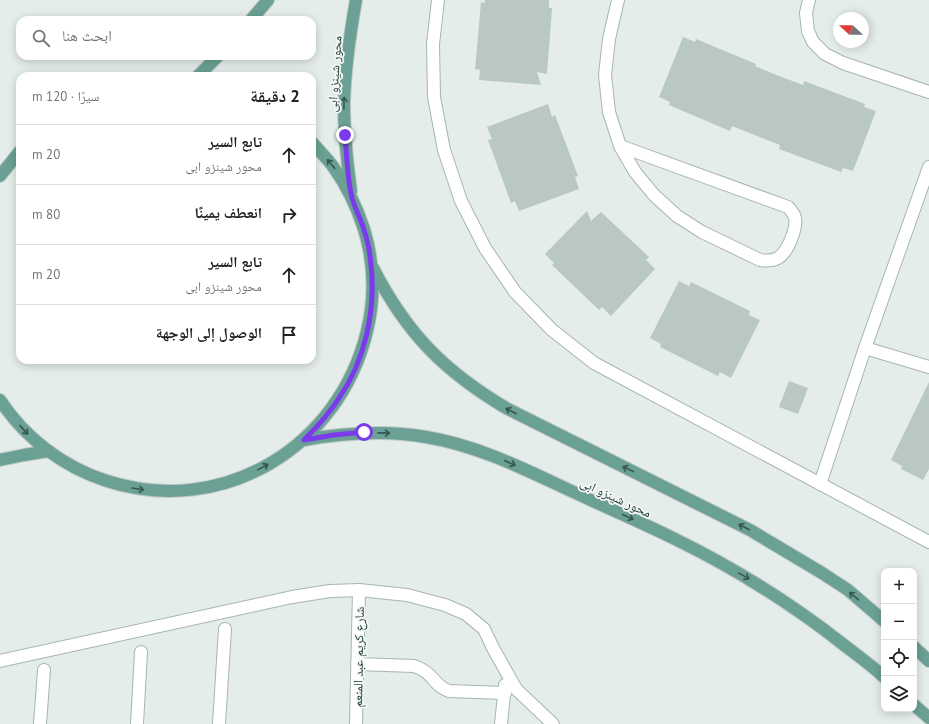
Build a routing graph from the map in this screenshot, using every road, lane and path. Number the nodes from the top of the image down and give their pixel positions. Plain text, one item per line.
1 (268, 0) edge
2 (356, 0) edge
3 (438, 0) edge
4 (618, 0) edge
5 (809, 0) edge
6 (254, 16) edge
7 (214, 60) edge
8 (202, 72) edge
9 (929, 92) edge
10 (620, 146) junction
11 (316, 147) edge
12 (16, 156) edge
13 (929, 167) edge
14 (0, 176) edge
15 (352, 198) junction
16 (371, 265) junction
17 (865, 348) junction
18 (929, 367) edge
19 (0, 400) edge
20 (304, 440) junction
21 (48, 451) junction
22 (0, 460) edge
23 (820, 484) junction
24 (929, 542) edge
25 (359, 590) junction
26 (881, 618) edge
27 (225, 629) dead end
28 (917, 650) edge
29 (141, 652) dead end
30 (0, 660) edge
31 (929, 661) edge
32 (357, 664) junction
33 (44, 670) dead end
34 (507, 672) junction
35 (883, 676) edge
36 (504, 693) junction
37 (917, 707) edge
38 (929, 718) edge
39 (40, 724) edge
40 (137, 724) edge
41 (219, 724) edge
42 (356, 724) edge
43 (501, 724) edge
44 (553, 724) edge

1 - 6 main road
15 -> 2 main road, محور شينزو ابى
3 - 23 street
4 - 10 street
5 - 9 street
7 - 8 main road
10 - 10 street
15 -> 11 main road
12 - 14 main road
13 - 17 street
15 - 16 main road
16 - 20 main road
26 -> 16 main road
17 - 18 street
17 - 23 street
19 -> 21 main road
21 -> 20 main road
20 -> 35 main road, محور شينزو ابى
21 - 22 main road
23 - 24 street
25 - 30 street
25 - 32 street, شارع كريم عبد المنعم
25 - 34 street
27 - 41 street
28 - 31 main road
29 - 40 street
32 - 36 street
32 - 42 street, شارع كريم عبد المنعم
33 - 39 street
34 - 36 street
34 - 44 street
36 - 43 street
37 - 38 main road

